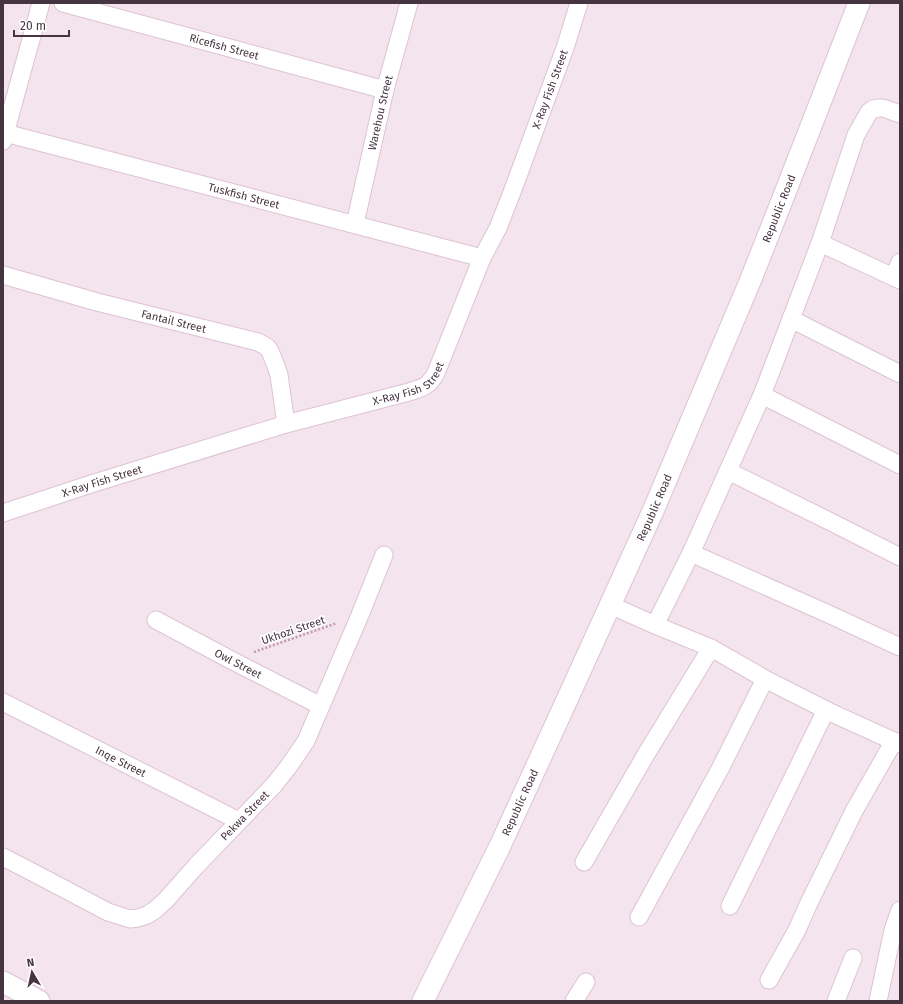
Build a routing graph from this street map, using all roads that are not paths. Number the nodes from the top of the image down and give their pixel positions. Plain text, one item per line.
1 (41, 3) edge
2 (63, 3) edge
3 (409, 3) edge
4 (579, 3) edge
5 (859, 3) edge
6 (386, 90) junction
7 (900, 114) edge
8 (4, 137) edge
9 (355, 224) junction
10 (820, 243) junction
11 (482, 258) junction
12 (898, 273) edge
13 (3, 275) edge
14 (791, 319) junction
15 (900, 374) edge
16 (762, 395) junction
17 (286, 424) junction
18 (900, 465) edge
19 (728, 471) junction
20 (3, 513) edge
21 (691, 553) junction
22 (384, 555) dead end
23 (900, 557) edge
24 (610, 605) junction
25 (156, 620) dead end
26 (655, 625) junction
27 (900, 647) edge
28 (711, 648) junction
29 (765, 679) junction
30 (3, 702) edge
31 (321, 706) junction
32 (826, 710) junction
33 (897, 743) edge
34 (239, 821) junction
35 (3, 857) edge
36 (584, 862) dead end
37 (730, 906) dead end
38 (900, 910) edge
39 (639, 917) dead end
40 (853, 958) dead end
41 (769, 980) dead end
42 (3, 982) edge
43 (586, 982) dead end
44 (40, 1001) edge
45 (423, 1001) edge
46 (574, 1001) edge
47 (836, 1001) edge
48 (878, 1001) edge

1 - 8 street
2 - 6 street, Ricefish Street
3 - 6 street, Warehou Street
4 - 11 street, X-Ray Fish Street
5 - 24 street, Republic Road
6 - 9 street, Warehou Street
7 - 10 street
8 - 9 street, Tuskfish Street
9 - 11 street, Tuskfish Street
10 - 12 street
10 - 14 street
11 - 17 street, X-Ray Fish Street
13 - 17 street, Fantail Street
14 - 15 street
14 - 16 street
16 - 18 street
16 - 19 street
17 - 20 street, X-Ray Fish Street
19 - 21 street
19 - 23 street
21 - 26 street
21 - 27 street
22 - 31 street, Pekwa Street
24 - 26 street
24 - 45 street, Republic Road
25 - 31 street, Owl Street
26 - 28 street
28 - 29 street
28 - 36 street
29 - 32 street
29 - 39 street
30 - 34 street, Inqe Street
31 - 34 street, Pekwa Street
32 - 33 street
32 - 37 street
33 - 41 street
34 - 35 street, Pekwa Street
38 - 48 street
40 - 47 street
42 - 44 street
43 - 46 street

